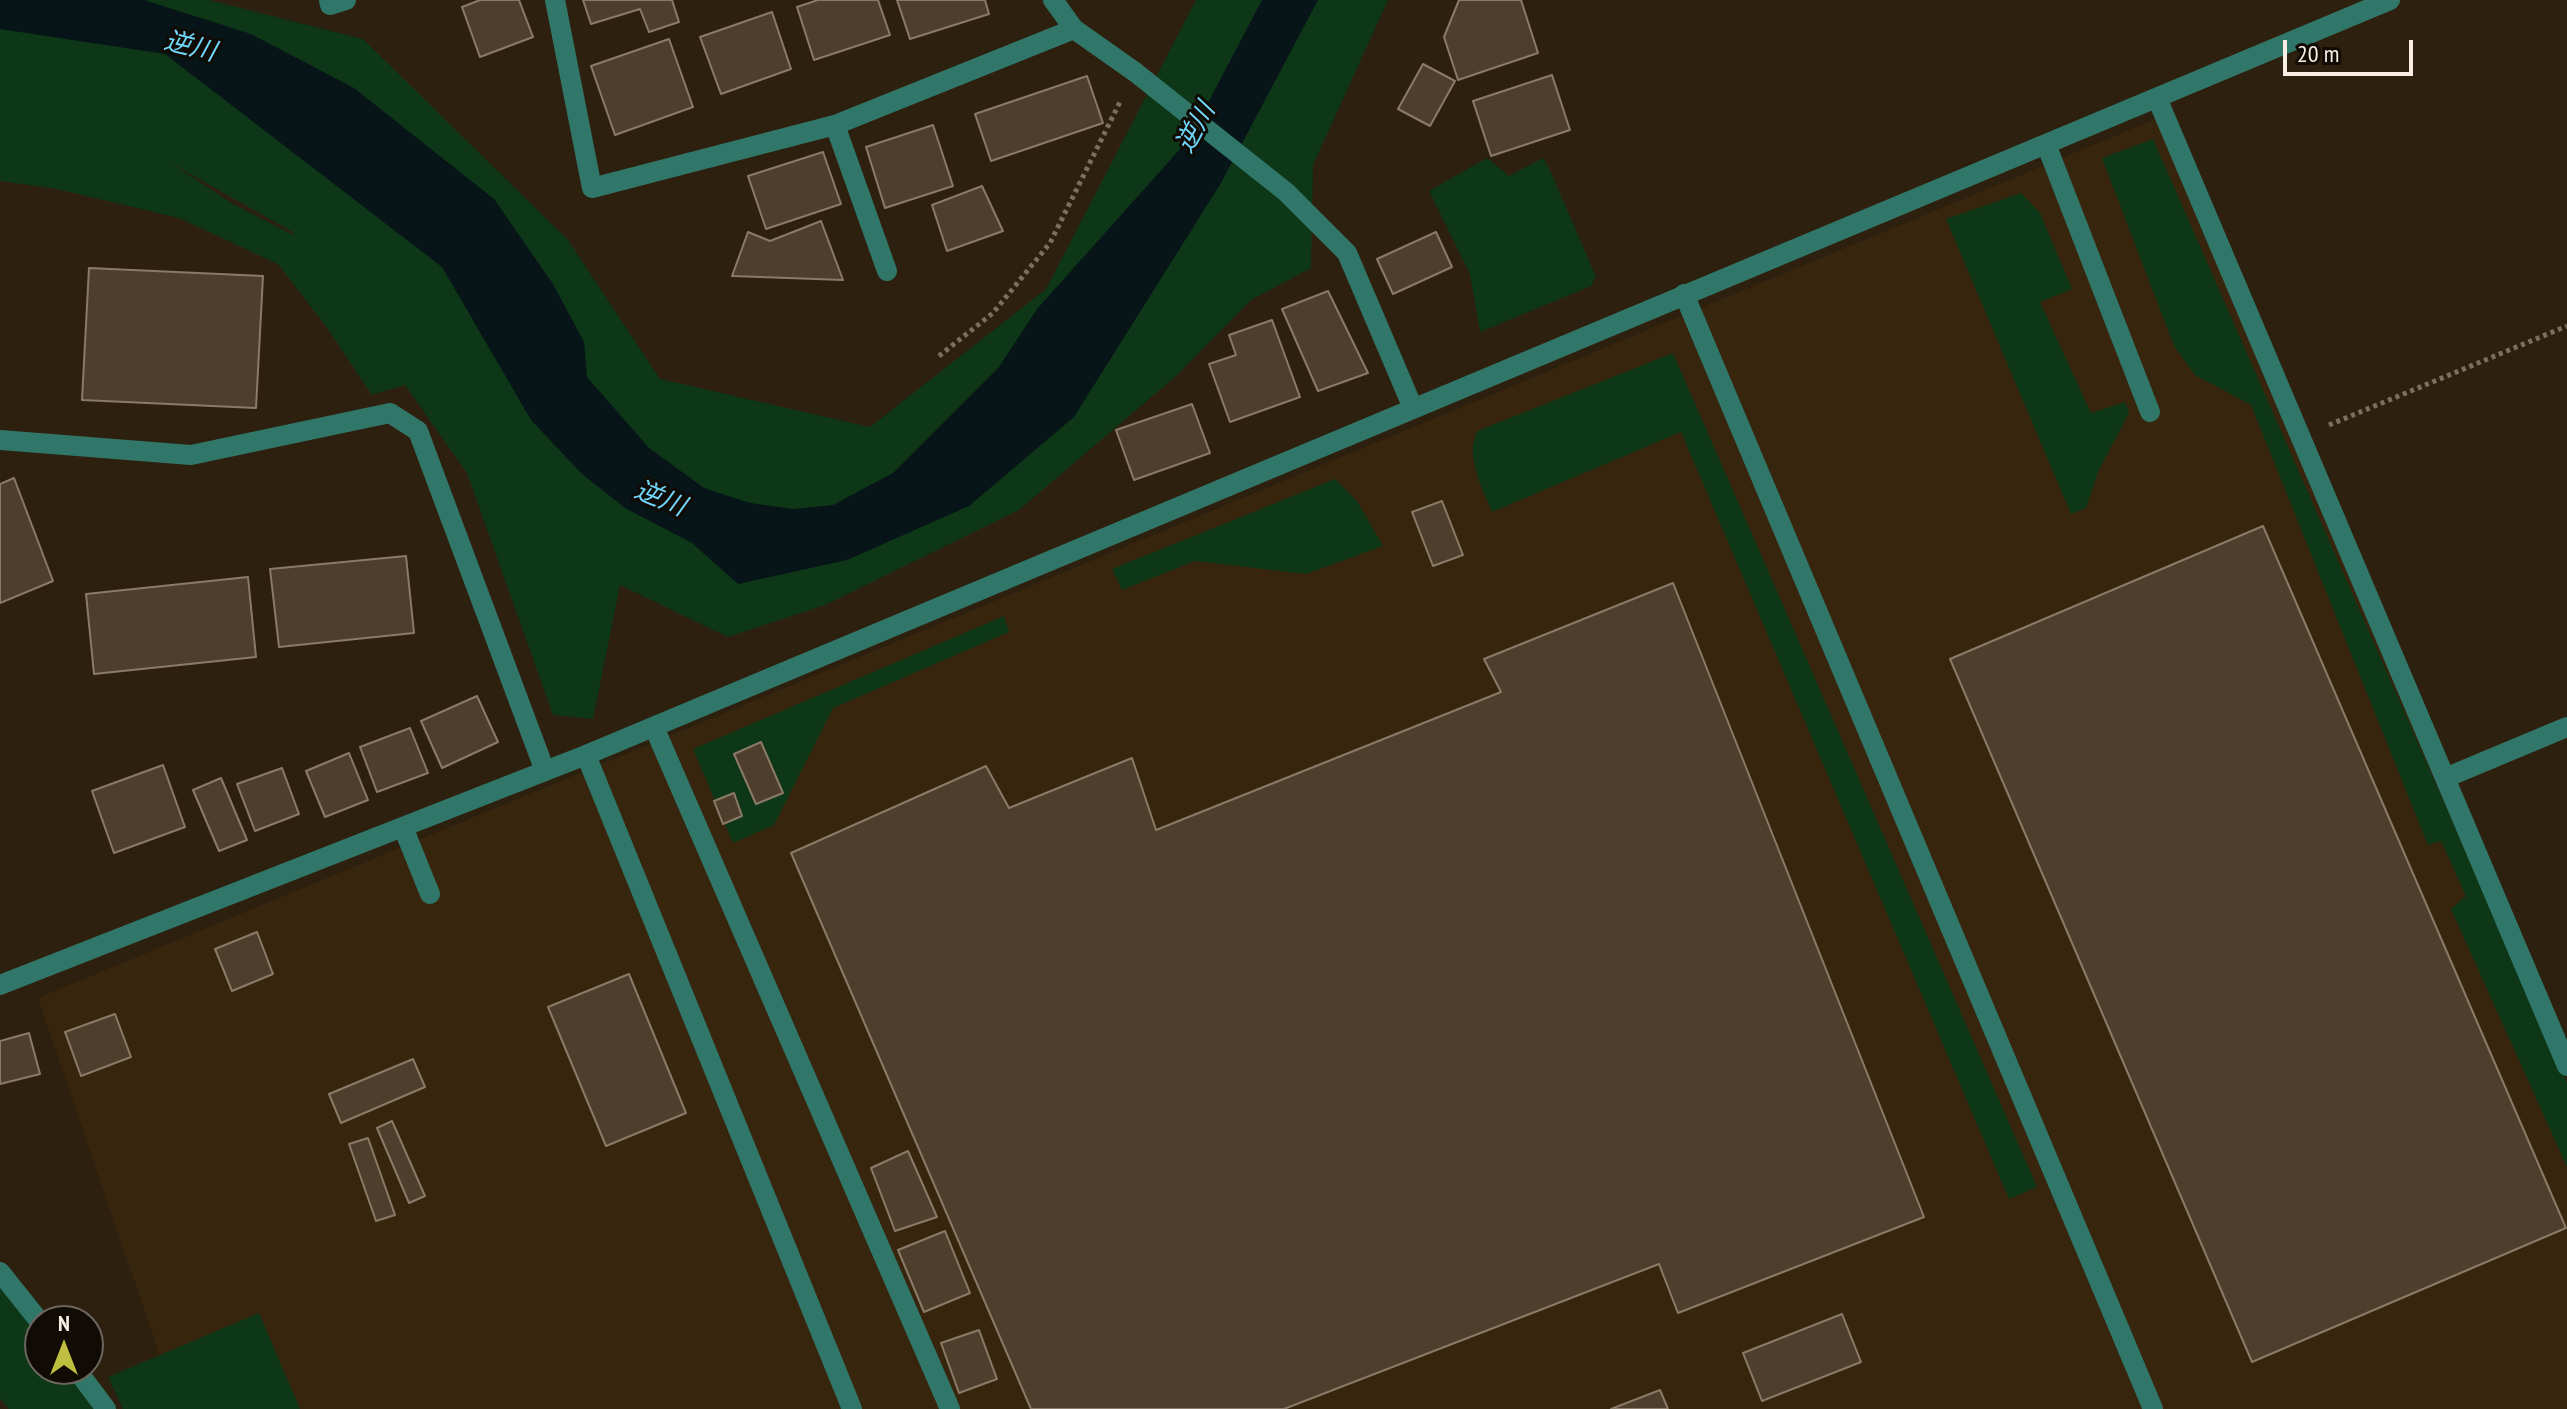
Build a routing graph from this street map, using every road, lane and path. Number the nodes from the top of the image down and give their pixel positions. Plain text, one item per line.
1 (329, 0) edge
2 (346, 0) edge
3 (555, 0) edge
4 (1053, 0) edge
5 (2390, 0) edge
6 (1074, 29) junction
7 (1135, 72) junction
8 (2157, 98) junction
9 (835, 125) junction
10 (2046, 144) junction
11 (887, 271) dead end
12 (1684, 294) junction
13 (2567, 326) edge
14 (939, 356) dead end
15 (1413, 408) junction
16 (2150, 412) dead end
17 (2317, 430) dead end
18 (0, 440) edge
19 (654, 727) junction
20 (2567, 727) edge
21 (586, 755) junction
22 (545, 771) junction
23 (2445, 778) junction
24 (403, 827) junction
25 (430, 894) dead end
26 (0, 985) edge
27 (2567, 1066) edge
28 (0, 1272) edge
29 (26, 1305) edge
30 (88, 1385) edge
31 (106, 1409) edge
32 (852, 1409) edge
33 (950, 1409) edge
34 (2153, 1409) edge

1 - 2 street
3 - 9 street
4 - 6 street
5 - 8 street
6 - 7 street
6 - 9 street
7 - 14 path
7 - 15 street
8 - 10 street
8 - 23 street
9 - 11 street
10 - 12 street
10 - 16 street
12 - 15 street
12 - 34 street
13 - 17 path
15 - 19 street
18 - 22 street
19 - 21 street
19 - 33 street
20 - 23 street
21 - 22 street
21 - 32 street
22 - 24 street
23 - 27 street
24 - 25 street
24 - 26 street
28 - 29 street
30 - 31 street

